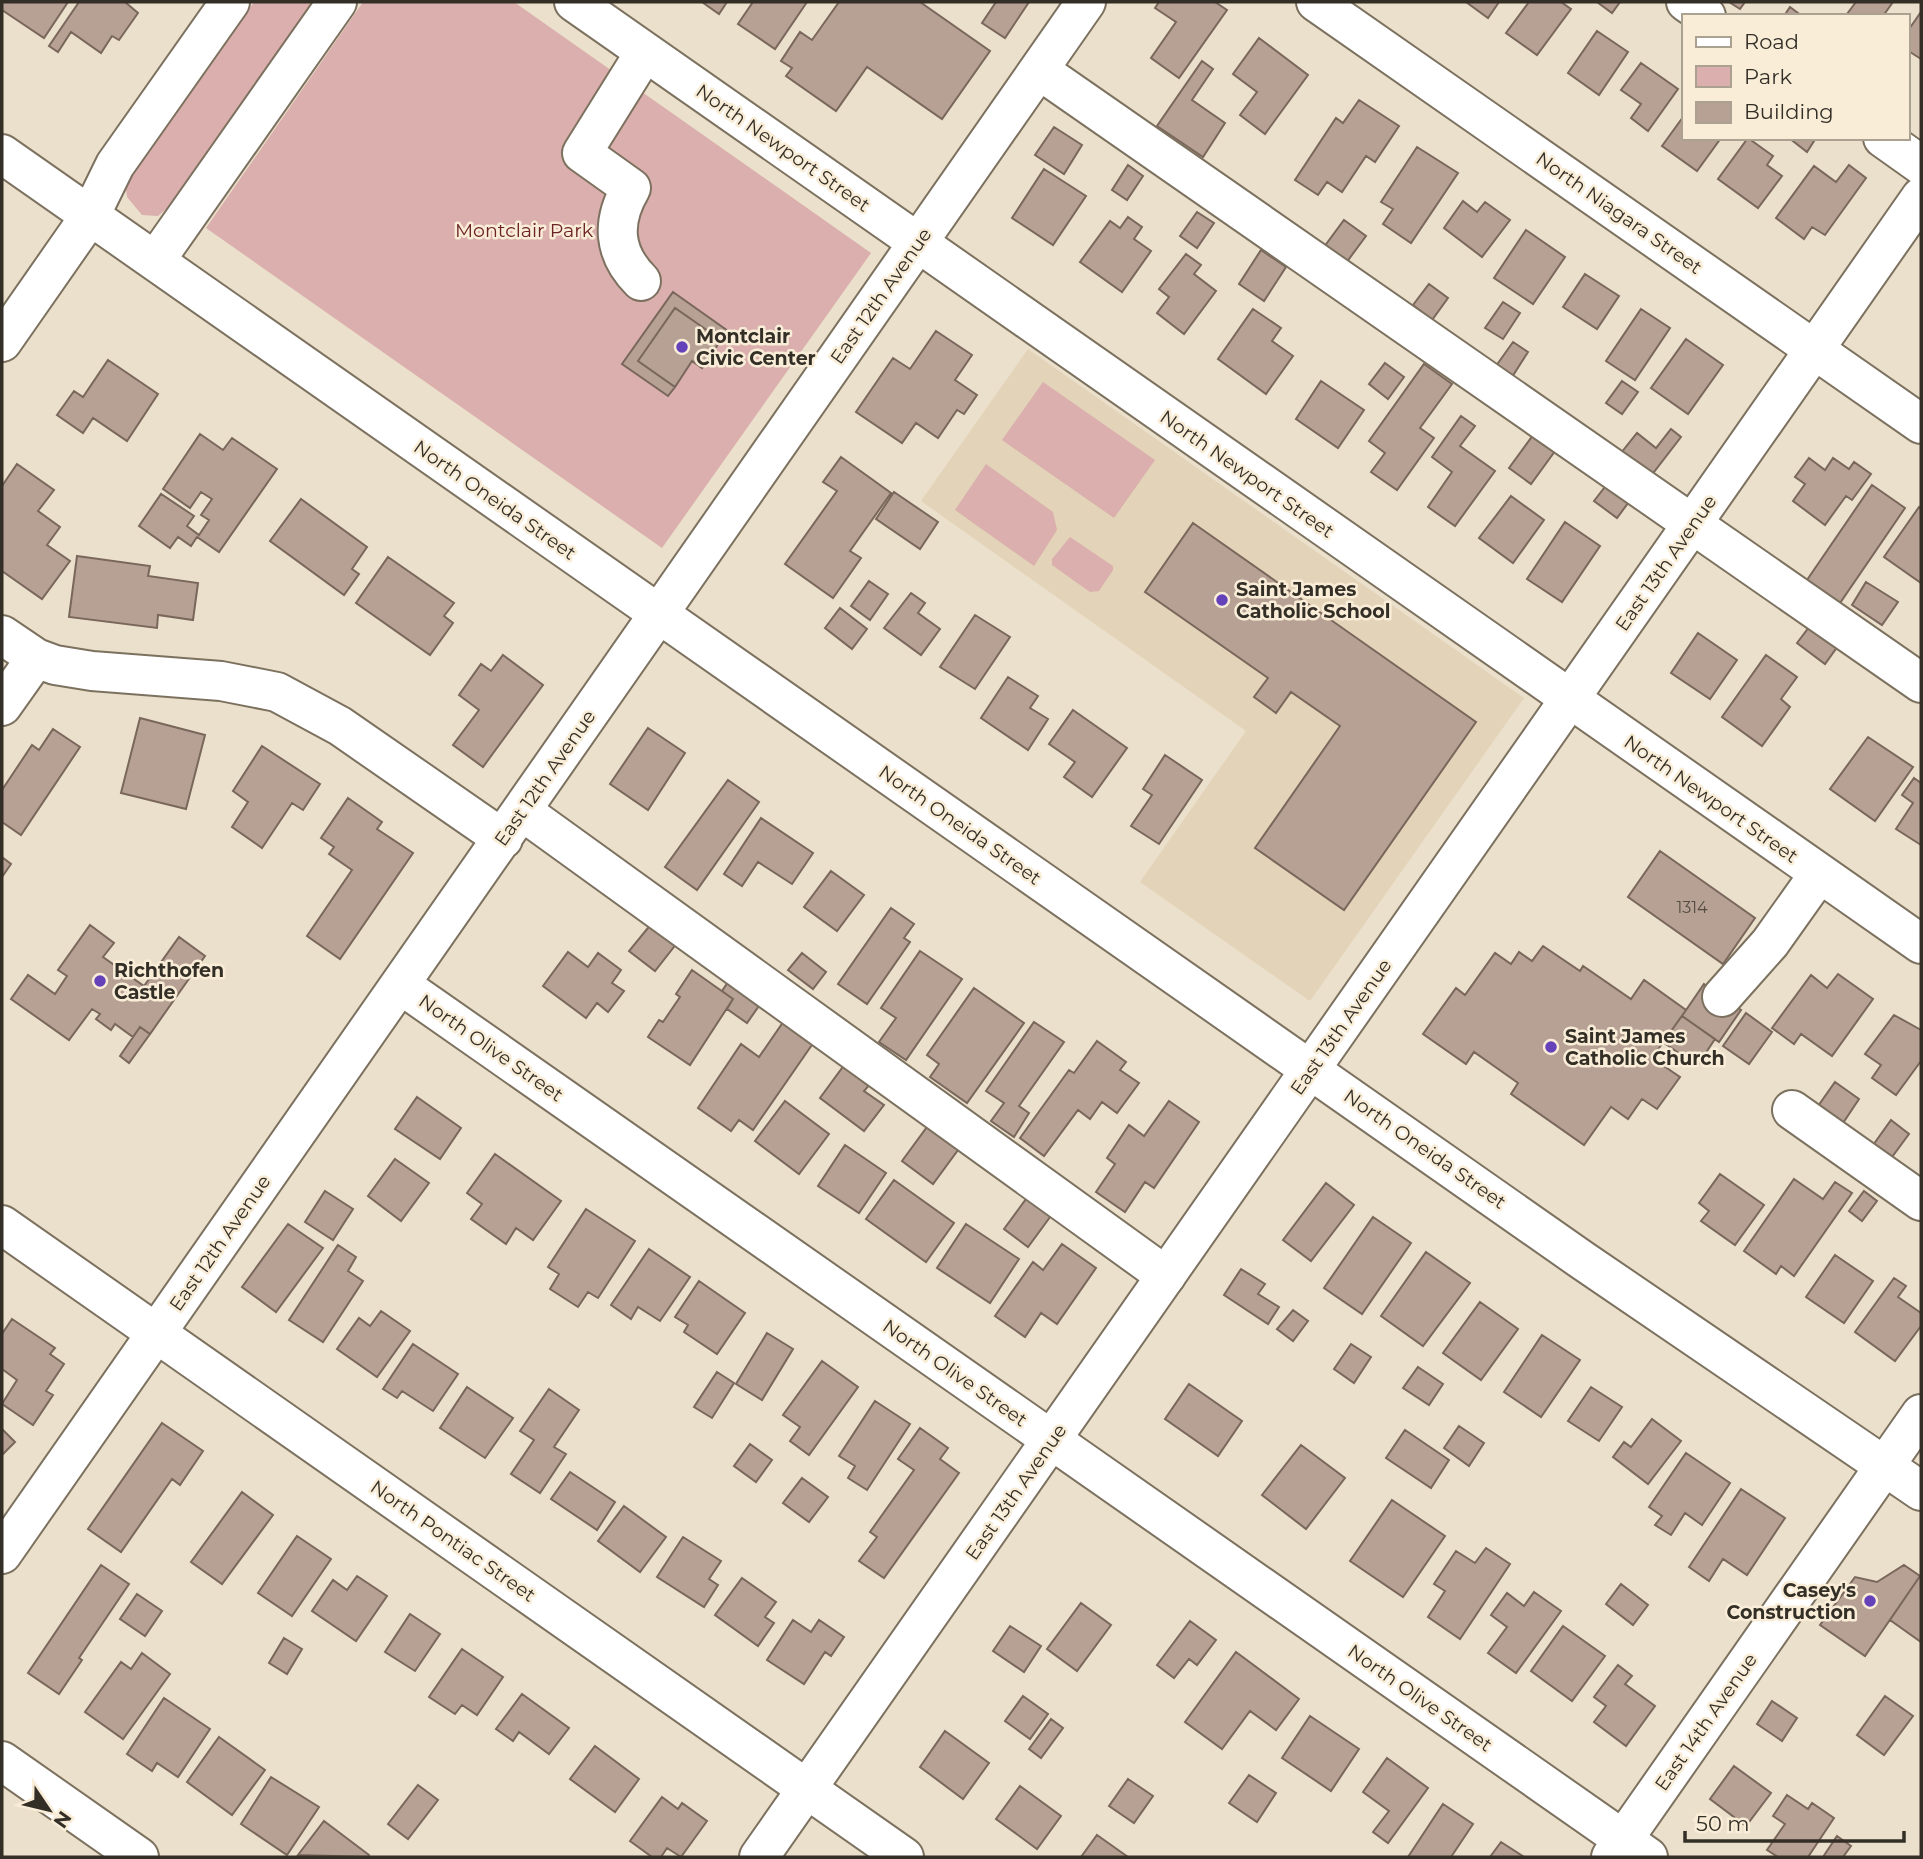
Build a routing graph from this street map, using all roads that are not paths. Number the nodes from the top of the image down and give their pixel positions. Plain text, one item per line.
1 (230, 2) edge
2 (337, 2) edge
3 (573, 2) edge
4 (1086, 2) edge
5 (1316, 2) edge
6 (1686, 2) edge
7 (1703, 14) edge
8 (645, 51) junction
9 (1039, 70) junction
10 (1886, 140) edge
11 (2, 154) edge
12 (1921, 165) edge
13 (1921, 197) edge
14 (90, 216) junction
15 (918, 243) junction
16 (155, 261) junction
17 (641, 281) dead end
18 (2, 342) edge
19 (1815, 349) junction
20 (1921, 424) edge
21 (1693, 524) junction
22 (659, 614) junction
23 (2, 635) edge
24 (36, 658) junction
25 (1921, 682) edge
26 (1571, 701) junction
27 (2, 706) edge
28 (512, 825) junction
29 (1819, 874) junction
30 (1921, 944) edge
31 (401, 985) junction
32 (1723, 997) dead end
33 (1311, 1070) junction
34 (1792, 1110) dead end
35 (1921, 1201) edge
36 (2, 1225) edge
37 (1166, 1276) junction
38 (157, 1334) junction
39 (1921, 1414) edge
40 (1051, 1441) junction
41 (1886, 1466) junction
42 (1921, 1491) edge
43 (2, 1554) edge
44 (2, 1761) edge
45 (807, 1789) junction
46 (1627, 1852) edge
47 (139, 1857) edge
48 (760, 1857) edge
49 (904, 1857) edge

1 - 14 street
2 - 16 street
3 - 8 street, North Newport Street
4 - 9 street, East 12th Avenue
5 - 19 street, North Niagara Street
6 - 7 street
8 - 15 street, North Newport Street
8 - 17 street
9 - 15 street, East 12th Avenue
9 - 21 street
10 - 12 street
11 - 14 street, North Oneida Street
13 - 19 street, East 13th Avenue
14 - 16 street, North Oneida Street
14 - 18 street
15 - 22 street, East 12th Avenue
15 - 26 street, North Newport Street
16 - 22 street, North Oneida Street
19 - 20 street, North Niagara Street
19 - 21 street, East 13th Avenue
21 - 25 street
21 - 26 street, East 13th Avenue
22 - 28 street, East 12th Avenue
22 - 33 street, North Oneida Street
23 - 24 street
24 - 27 street
24 - 28 street
26 - 29 street, North Newport Street
26 - 33 street, East 13th Avenue
28 - 31 street, East 12th Avenue
28 - 37 street
29 - 30 street, North Newport Street
29 - 32 street
31 - 38 street, East 12th Avenue
31 - 40 street, North Olive Street
33 - 37 street, East 13th Avenue
33 - 41 street, North Oneida Street
34 - 35 street
36 - 38 street, North Pontiac Street
37 - 40 street, East 13th Avenue
38 - 43 street, East 12th Avenue
38 - 45 street, North Pontiac Street
39 - 41 street, East 14th Avenue
40 - 45 street, East 13th Avenue
40 - 46 street, North Olive Street
41 - 42 street, North Oneida Street
41 - 46 street, East 14th Avenue
44 - 47 street
45 - 48 street, East 13th Avenue
45 - 49 street, North Pontiac Street

